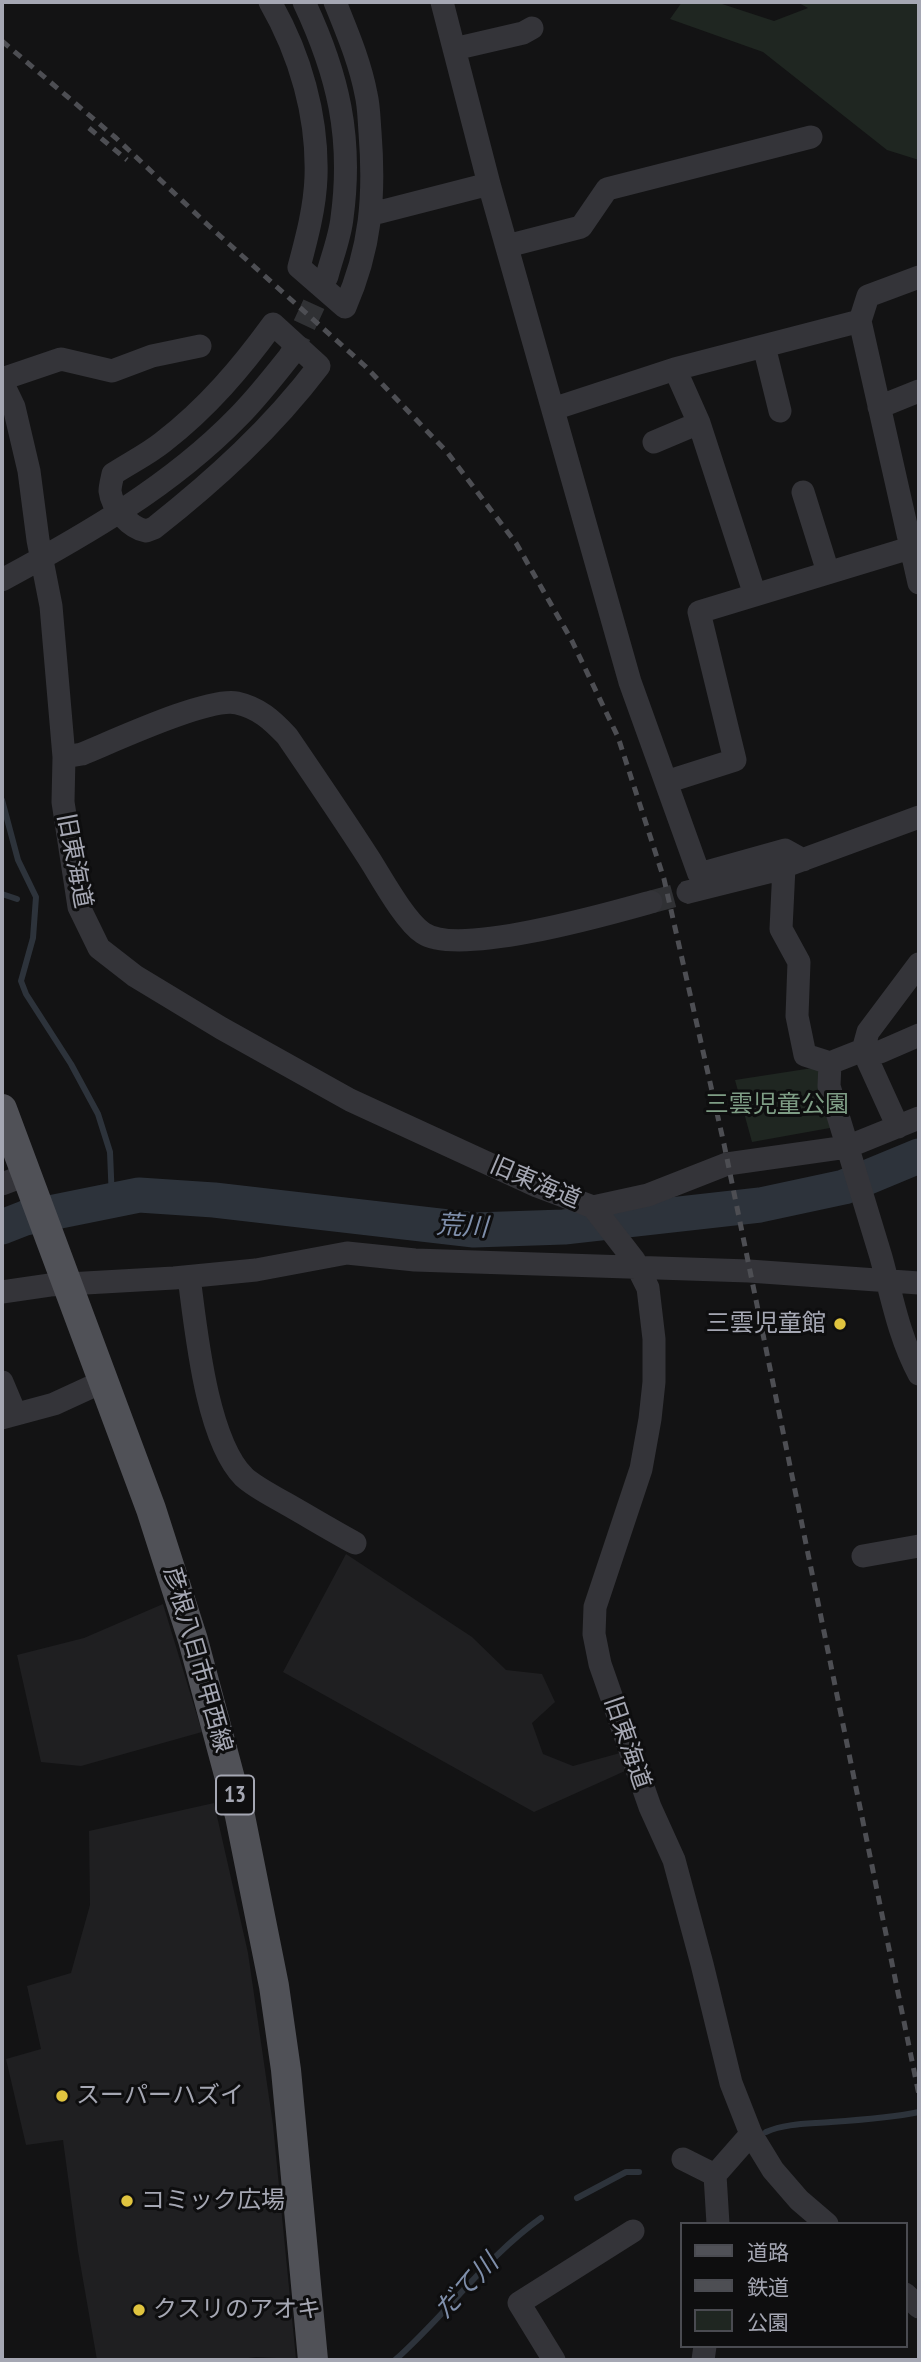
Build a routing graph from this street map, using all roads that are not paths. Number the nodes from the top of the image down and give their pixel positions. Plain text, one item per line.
1 (271, 2) edge
2 (304, 2) edge
3 (335, 2) edge
4 (442, 2) edge
5 (532, 28) dead end
6 (454, 49) junction
7 (811, 137) dead end
8 (489, 184) junction
9 (372, 214) junction
10 (507, 246) junction
11 (327, 276) tunnel mouth
12 (919, 277) edge
13 (860, 321) junction
14 (200, 346) dead end
15 (764, 346) junction
16 (290, 356) tunnel mouth
17 (676, 369) junction
18 (2, 380) edge
19 (919, 391) edge
20 (879, 407) junction
21 (553, 409) junction
22 (780, 411) dead end
23 (698, 423) junction
24 (654, 442) dead end
25 (803, 492) dead end
26 (119, 511) junction
27 (911, 514) edge
28 (910, 548) junction
29 (42, 559) junction
30 (828, 572) junction
31 (2, 580) edge
32 (919, 583) edge
33 (755, 595) junction
34 (64, 758) junction
35 (666, 782) junction
36 (919, 817) edge
37 (794, 863) junction
38 (688, 892) tunnel mouth
39 (651, 902) tunnel mouth
40 (919, 964) edge
41 (919, 1035) edge
42 (863, 1050) junction
43 (830, 1063) junction
44 (2, 1109) edge
45 (919, 1118) edge
46 (898, 1127) junction
47 (849, 1153) junction
48 (21, 1187) edge
49 (593, 1207) junction
50 (636, 1263) junction
51 (190, 1277) junction
52 (888, 1282) junction
53 (919, 1283) edge
54 (67, 1284) junction
55 (2, 1292) edge
56 (919, 1374) edge
57 (104, 1381) junction
58 (2, 1382) edge
59 (8, 1416) edge
60 (355, 1543) dead end
61 (919, 1546) edge
62 (863, 1556) dead end
63 (751, 2134) junction
64 (683, 2159) dead end
65 (715, 2175) junction
66 (718, 2222) edge
67 (825, 2222) edge
68 (633, 2231) dead end
69 (313, 2360) edge
70 (554, 2360) edge

1 - 9 street
2 - 11 street
3 - 9 street
4 - 6 street
5 - 6 street
6 - 8 street
7 - 10 street
8 - 9 street
8 - 10 street
10 - 21 street
12 - 13 street
13 - 15 street
13 - 20 street
14 - 18 street
15 - 17 street
15 - 22 street
16 - 26 street
17 - 21 street
17 - 23 street
18 - 29 street, 旧東海道
19 - 20 street
20 - 27 street
21 - 35 street
23 - 24 street
23 - 33 street
25 - 30 street
26 - 26 street
26 - 29 street
27 - 28 street
28 - 30 street
28 - 32 street
29 - 31 street
29 - 34 street, 旧東海道
30 - 33 street
33 - 35 street
34 - 39 street
34 - 49 street, 旧東海道
35 - 37 street
36 - 37 street
37 - 38 street
37 - 43 street
40 - 42 street
41 - 42 street
42 - 43 street
42 - 46 street
43 - 47 street
44 - 48 main road, 彦根八日市甲西線 / 13
45 - 46 street
46 - 47 street
47 - 49 street
47 - 52 street
48 - 54 main road, 彦根八日市甲西線 / 13
49 - 50 street, 旧東海道
50 - 51 street
50 - 52 street
50 - 63 street, 旧東海道
51 - 54 street
51 - 60 street
52 - 53 street
52 - 56 street
54 - 55 street
54 - 57 main road, 彦根八日市甲西線 / 13
57 - 59 street
57 - 69 main road, 彦根八日市甲西線 / 13
58 - 59 street
61 - 62 street
63 - 65 street
63 - 67 street, 旧東海道
64 - 65 street
65 - 66 street
68 - 70 street

